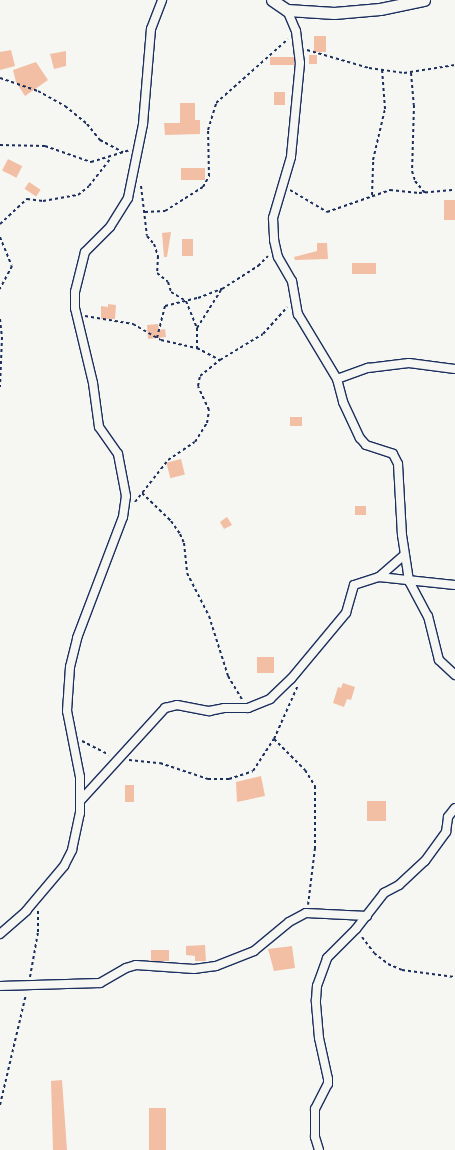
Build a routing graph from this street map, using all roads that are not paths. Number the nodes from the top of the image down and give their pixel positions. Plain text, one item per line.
1 (162, 0) edge
2 (272, 0) edge
3 (424, 0) edge
4 (287, 10) junction
5 (455, 369) edge
6 (337, 379) junction
7 (404, 555) junction
8 (379, 577) junction
9 (409, 581) junction
10 (455, 586) edge
11 (455, 675) edge
12 (81, 800) junction
13 (455, 809) edge
14 (367, 916) junction
15 (0, 934) edge
16 (0, 986) edge
17 (319, 1150) edge

1 - 12 street
2 - 4 street
3 - 4 street
4 - 6 street
5 - 6 street
6 - 7 street
7 - 8 street
7 - 9 street
8 - 9 street
8 - 12 street
9 - 10 street
9 - 11 street
12 - 15 street
13 - 14 street
14 - 16 street
14 - 17 street

